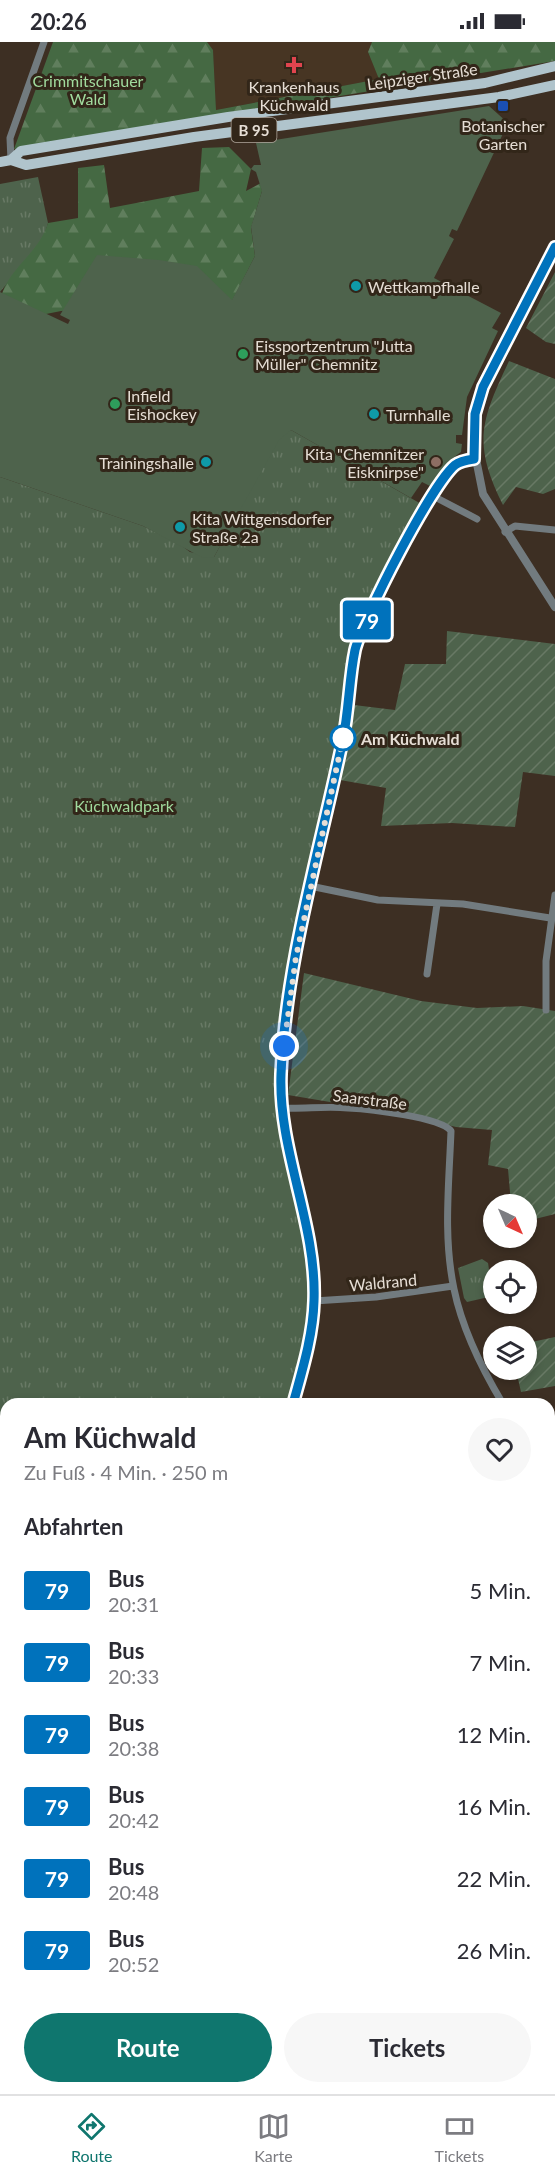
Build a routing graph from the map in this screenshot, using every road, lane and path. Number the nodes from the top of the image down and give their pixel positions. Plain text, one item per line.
1 (44, 42) edge
2 (555, 66) edge
3 (555, 86) edge
4 (5, 160) edge
5 (555, 247) edge
6 (474, 459) junction
7 (433, 496) junction
8 (477, 519) dead end
9 (555, 530) edge
10 (505, 532) junction
11 (555, 607) edge
12 (309, 886) junction
13 (555, 895) edge
14 (437, 904) junction
15 (550, 918) junction
16 (546, 970) junction
17 (555, 972) edge
18 (427, 974) dead end
19 (546, 1010) dead end
20 (282, 1108) junction
21 (453, 1286) junction
22 (314, 1301) junction
23 (295, 1398) edge
24 (500, 1398) edge

1 - 4 street
2 - 4 main road, Leipziger Straße / B 95
3 - 4 main road, Leipziger Straße / B 95
5 - 6 street
6 - 7 street
6 - 10 street
7 - 8 street
7 - 12 street
9 - 10 street
10 - 11 street
12 - 14 street
12 - 20 street
13 - 15 street
14 - 15 street
14 - 18 street
15 - 16 street
16 - 17 street
16 - 19 street
20 - 21 street, Saarstraße
20 - 22 street
21 - 22 street, Waldrand
21 - 24 street
22 - 23 street

